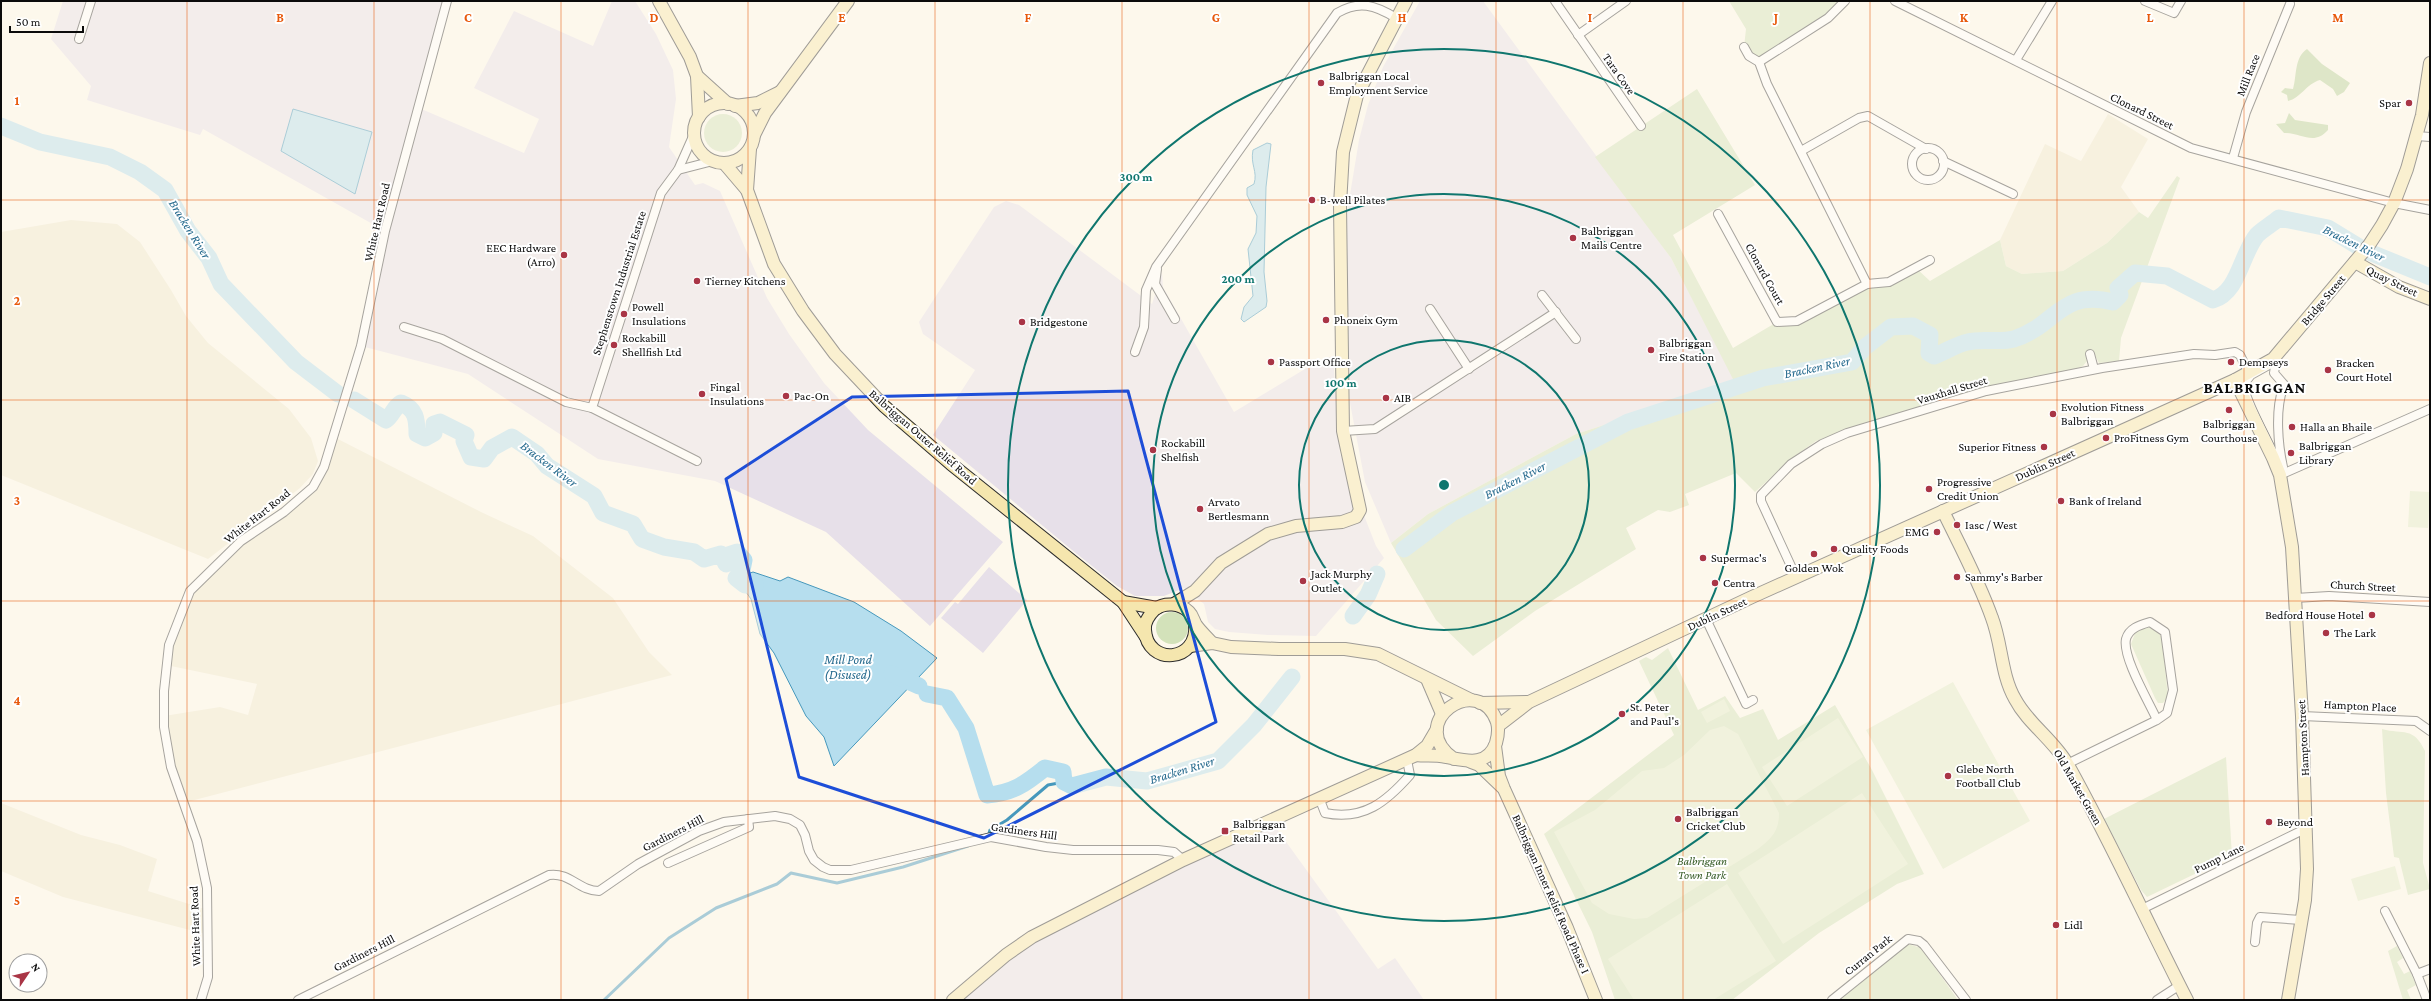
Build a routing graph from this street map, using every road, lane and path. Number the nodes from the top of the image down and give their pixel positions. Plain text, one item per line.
1 (91, 1) edge
2 (447, 1) edge
3 (659, 1) edge
4 (848, 1) edge
5 (1406, 1) edge
6 (1555, 1) edge
7 (1626, 1) edge
8 (1845, 1) edge
9 (1895, 1) edge
10 (2052, 1) edge
11 (2146, 1) edge
12 (2181, 1) edge
13 (2290, 4) dead end
14 (1396, 18) junction
15 (1578, 35) junction
16 (79, 39) dead end
17 (1744, 47) dead end
18 (2016, 60) junction
19 (1759, 62) junction
20 (2430, 64) edge
21 (697, 76) junction
22 (784, 90) junction
23 (732, 105) junction
24 (699, 117) junction
25 (1641, 126) dead end
26 (694, 134) junction
27 (754, 135) junction
28 (2417, 136) junction
29 (2430, 137) edge
30 (750, 149) junction
31 (1926, 149) junction
32 (1801, 150) junction
33 (2233, 158) junction
34 (1943, 161) junction
35 (718, 162) junction
36 (678, 170) junction
37 (747, 190) junction
38 (2013, 194) dead end
39 (2394, 203) junction
40 (2430, 210) edge
41 (1718, 214) dead end
42 (2358, 258) junction
43 (1930, 260) dead end
44 (1157, 264) junction
45 (1867, 284) junction
46 (1542, 295) dead end
47 (2430, 299) edge
48 (1430, 309) dead end
49 (1556, 312) junction
50 (1175, 318) dead end
51 (404, 327) dead end
52 (1576, 339) dead end
53 (1135, 352) dead end
54 (2090, 354) dead end
55 (2276, 361) joint
56 (1469, 369) junction
57 (2094, 370) junction
58 (2249, 373) junction
59 (2235, 380) junction
60 (592, 408) junction
61 (2430, 409) edge
62 (1343, 431) junction
63 (697, 461) dead end
64 (2280, 475) junction
65 (1943, 511) junction
66 (1796, 577) junction
67 (1195, 591) junction
68 (2294, 598) junction
69 (1123, 602) junction
70 (2430, 602) edge
71 (1174, 604) junction
72 (1157, 608) junction
73 (1706, 619) junction
74 (1194, 621) junction
75 (1146, 637) junction
76 (1212, 643) junction
77 (1190, 646) junction
78 (1427, 679) junction
79 (1753, 700) dead end
80 (1476, 702) junction
81 (1529, 702) junction
82 (1442, 714) junction
83 (2302, 716) junction
84 (2157, 720) junction
85 (1498, 726) junction
86 (1437, 729) junction
87 (2430, 731) edge
88 (1495, 746) junction
89 (1411, 758) junction
90 (1454, 759) junction
91 (1471, 762) junction
92 (2067, 764) junction
93 (1504, 789) junction
94 (1320, 800) junction
95 (748, 819) junction
96 (2307, 828) junction
97 (1183, 860) junction
98 (668, 863) dead end
99 (2142, 909) junction
100 (2385, 911) dead end
101 (2301, 920) junction
102 (2255, 942) dead end
103 (2430, 969) edge
104 (2417, 974) junction
105 (2180, 985) junction
106 (201, 1000) edge
107 (298, 1000) edge
108 (953, 1000) edge
109 (1596, 1000) edge
110 (1832, 1000) edge
111 (1966, 1000) edge
112 (2157, 1000) edge
113 (2187, 1000) edge
114 (2288, 1000) edge
115 (2427, 1000) edge

1 - 16 street
2 - 106 street, White Hart Road
3 - 21 street
4 - 22 street
5 - 14 street
6 - 15 street, Tara Cove
7 - 15 street
8 - 19 street
9 - 18 street, Clonard Street
10 - 18 street
11 - 12 street
13 - 33 street, Mill Race
14 - 44 street
14 - 62 street
15 - 25 street, Tara Cove
17 - 19 street
18 - 33 street, Clonard Street
19 - 32 street
20 - 28 street, Bridge Street
21 - 23 street
21 - 24 street
22 - 23 street
22 - 27 street
23 - 24 street
23 - 27 street
24 - 26 street
26 - 35 street
26 - 36 street, Stephenstown Industrial Estate
27 - 30 street
28 - 29 street
28 - 39 street, Bridge Street
30 - 35 street
30 - 37 street, Balbriggan Outer Relief Road
31 - 32 street
31 - 34 street
31 - 34 street
32 - 45 street
33 - 39 street, Clonard Street
34 - 38 street
35 - 36 street
35 - 37 street, Balbriggan Outer Relief Road
36 - 60 street, Stephenstown Industrial Estate
37 - 69 street, Balbriggan Outer Relief Road
39 - 40 street, Clonard Street
39 - 42 street, Bridge Street
41 - 45 street, Clonard Court
42 - 47 street, Quay Street
42 - 58 street, Bridge Street
43 - 45 street, Clonard Court
44 - 50 street
44 - 53 street
46 - 49 street
48 - 56 street
49 - 52 street
49 - 56 street
51 - 60 street
54 - 57 street
55 - 55 street
56 - 62 street
57 - 58 street, Vauxhall Street
57 - 66 street, Vauxhall Street
58 - 59 street, Bridge Street
59 - 64 street, Hampton Street
59 - 65 street, Dublin Street
60 - 63 street
61 - 64 street
62 - 67 street
64 - 68 street, Hampton Street
65 - 66 street, Dublin Street
65 - 92 street, Old Market Green
66 - 73 street, Dublin Street
67 - 71 street
67 - 74 street
68 - 70 street, Church Street
68 - 83 street, Hampton Street
69 - 72 street, Balbriggan Outer Relief Road
69 - 75 street, Balbriggan Outer Relief Road
71 - 72 street
71 - 74 street
72 - 75 street
73 - 79 street
73 - 81 street, Dublin Street
74 - 76 street
74 - 77 street
75 - 77 street
76 - 77 street
76 - 78 street
78 - 80 street
78 - 82 street
80 - 81 street, Dublin Street
80 - 82 street
80 - 85 street
81 - 85 street, Dublin Street
82 - 86 street
83 - 87 street, Hampton Place
83 - 96 street, Hampton Street
84 - 84 street
84 - 92 street
85 - 88 street
86 - 89 street
86 - 90 street
88 - 91 street
88 - 93 street, Balbriggan Inner Relief Road Phase I
89 - 90 street
89 - 94 street
89 - 94 street
90 - 91 street
91 - 93 street, Balbriggan Inner Relief Road Phase I
92 - 99 street, Old Market Green
93 - 109 street, Balbriggan Inner Relief Road Phase I
94 - 97 street
95 - 97 street, Gardiners Hill
95 - 98 street
95 - 107 street, Gardiners Hill
96 - 99 street, Pump Lane
96 - 101 street, Hampton Street
97 - 108 street
99 - 105 street, Old Market Green
100 - 104 street
101 - 102 street
101 - 114 street, Hampton Street
103 - 104 street
104 - 115 street
105 - 112 street
105 - 113 street, Old Market Green
110 - 111 street, Curran Park

